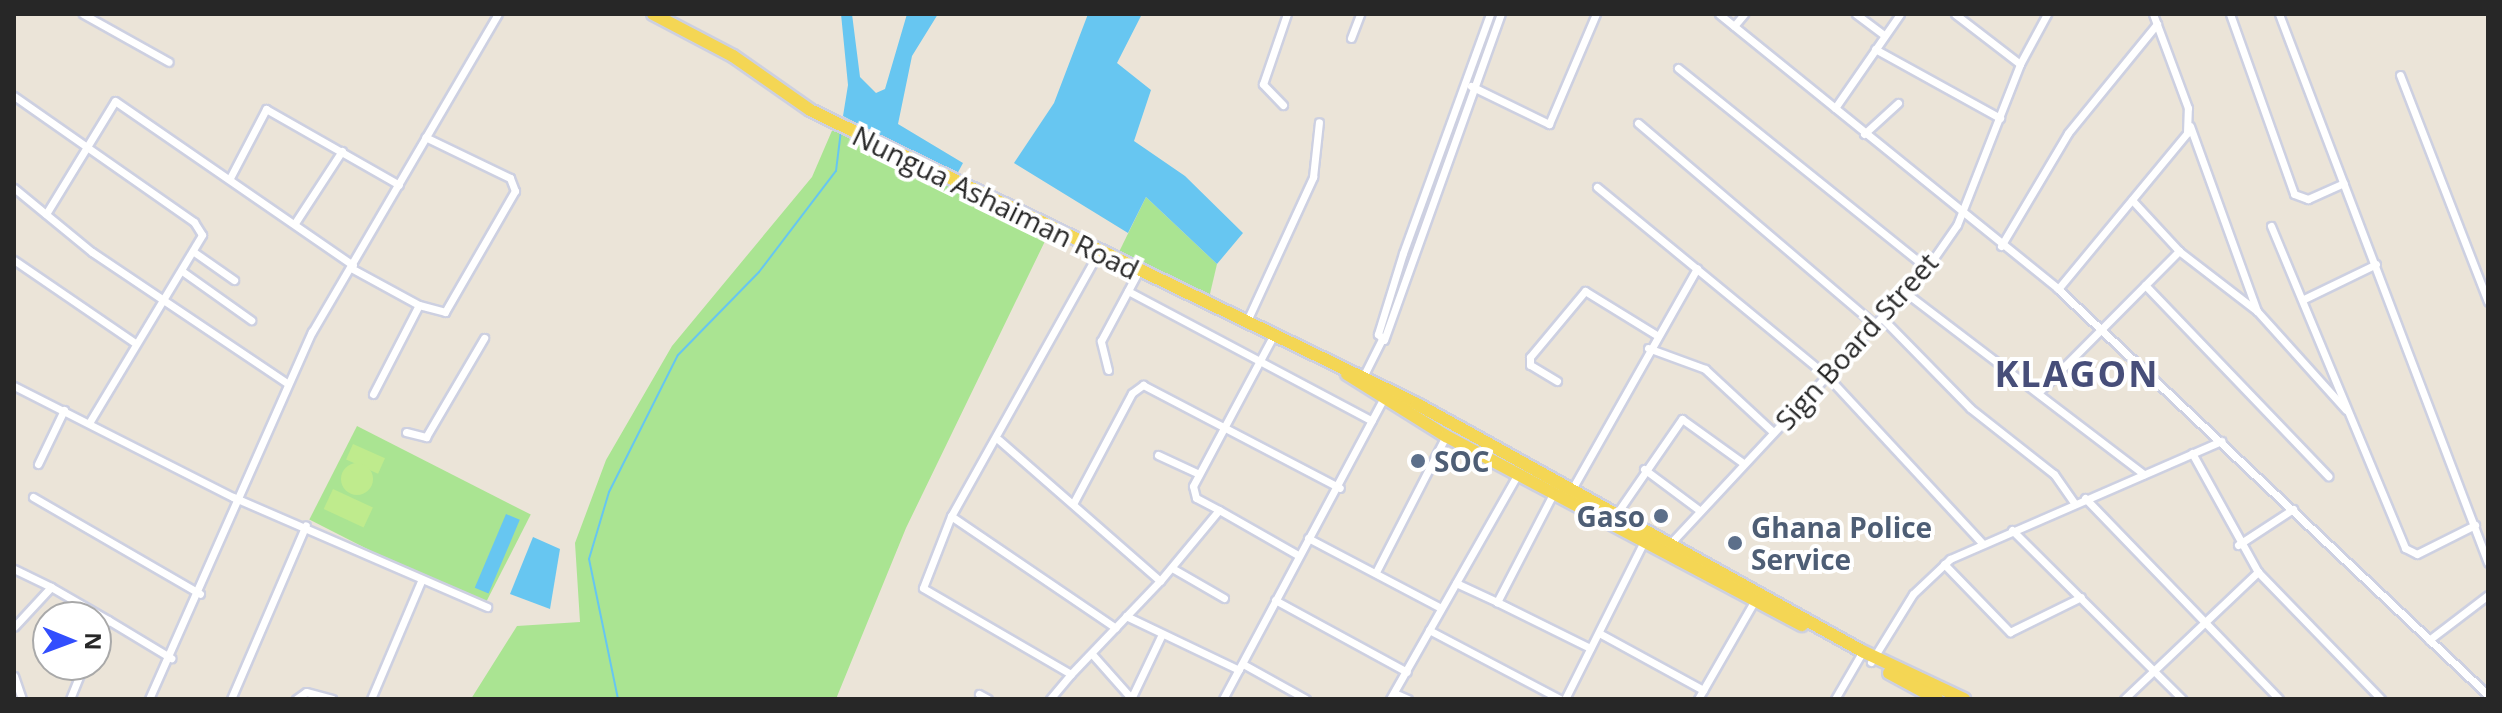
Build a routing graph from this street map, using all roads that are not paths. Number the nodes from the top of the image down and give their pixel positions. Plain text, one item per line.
1 (83, 14) edge
2 (498, 14) edge
3 (653, 14) edge
4 (1287, 14) edge
5 (1360, 14) edge
6 (1490, 14) edge
7 (1501, 14) edge
8 (1596, 14) edge
9 (1719, 14) edge
10 (1744, 14) edge
11 (1856, 14) edge
12 (1900, 14) edge
13 (1955, 14) edge
14 (2047, 14) edge
15 (2153, 14) edge
16 (2230, 14) edge
17 (2279, 14) edge
18 (667, 17) edge
19 (2157, 24) junction
20 (1734, 26) junction
21 (1884, 35) junction
22 (1351, 38) dead end
23 (1875, 49) junction
24 (169, 62) dead end
25 (2020, 64) junction
26 (1678, 68) dead end
27 (2400, 75) dead end
28 (1465, 84) junction
29 (1474, 88) junction
30 (14, 96) edge
31 (1898, 103) dead end
32 (1283, 105) dead end
33 (1835, 108) junction
34 (2000, 118) junction
35 (1319, 122) dead end
36 (1638, 123) dead end
37 (2190, 126) junction
38 (1864, 134) junction
39 (425, 137) junction
40 (87, 148) junction
41 (342, 151) junction
42 (230, 178) junction
43 (2344, 183) junction
44 (399, 185) junction
45 (1597, 187) dead end
46 (14, 188) edge
47 (2132, 200) junction
48 (46, 214) junction
49 (1961, 215) junction
50 (295, 223) junction
51 (2271, 226) dead end
52 (2001, 246) junction
53 (2179, 251) junction
54 (194, 252) junction
55 (1403, 253) junction
56 (1097, 255) junction
57 (1414, 257) junction
58 (14, 260) edge
59 (2376, 264) junction
60 (352, 266) junction
61 (1697, 268) junction
62 (1927, 268) junction
63 (182, 271) junction
64 (1138, 272) junction
65 (234, 280) dead end
66 (2145, 285) junction
67 (2058, 289) junction
68 (1128, 291) junction
69 (1906, 293) junction
70 (165, 298) junction
71 (2304, 299) junction
72 (2488, 302) edge
73 (419, 305) junction
74 (2257, 311) junction
75 (1882, 318) junction
76 (251, 320) dead end
77 (1245, 325) junction
78 (1875, 325) junction
79 (2102, 330) junction
80 (1655, 334) junction
81 (484, 338) dead end
82 (1272, 338) junction
83 (1382, 339) junction
84 (135, 343) junction
85 (1648, 348) junction
86 (1261, 361) junction
87 (1108, 370) dead end
88 (1347, 374) junction
89 (1826, 375) junction
90 (1363, 377) junction
91 (1557, 381) dead end
92 (287, 383) junction
93 (14, 386) edge
94 (2039, 392) junction
95 (373, 394) dead end
96 (1385, 395) junction
97 (64, 410) junction
98 (2352, 416) junction
99 (1372, 421) junction
100 (89, 423) junction
101 (1225, 428) junction
102 (406, 432) dead end
103 (1773, 432) junction
104 (1446, 436) junction
105 (999, 440) junction
106 (2221, 441) junction
107 (2192, 453) junction
108 (1158, 455) dead end
109 (1743, 463) junction
110 (38, 464) dead end
111 (1644, 469) junction
112 (1199, 474) junction
113 (1518, 474) junction
114 (2144, 474) junction
115 (2328, 476) dead end
116 (1340, 488) junction
117 (1571, 491) junction
118 (1553, 494) junction
119 (33, 497) dead end
120 (233, 497) junction
121 (2085, 498) junction
122 (1074, 502) junction
123 (2074, 503) junction
124 (2293, 509) junction
125 (1219, 510) junction
126 (1699, 510) junction
127 (951, 516) junction
128 (1615, 516) junction
129 (306, 525) junction
130 (2475, 525) junction
131 (2012, 530) junction
132 (1308, 538) junction
133 (1645, 539) junction
134 (2484, 540) edge
135 (1982, 543) junction
136 (2238, 545) junction
137 (1665, 549) junction
138 (1298, 555) junction
139 (2488, 563) edge
140 (1944, 564) junction
141 (1172, 568) junction
142 (14, 569) edge
143 (1376, 572) junction
144 (2258, 572) junction
145 (422, 579) junction
146 (1160, 581) junction
147 (1456, 583) junction
148 (51, 587) junction
149 (200, 594) junction
150 (2488, 595) edge
151 (2081, 597) junction
152 (1224, 598) dead end
153 (1275, 600) junction
154 (1755, 600) junction
155 (75, 601) edge
156 (1497, 602) junction
157 (487, 607) dead end
158 (1441, 608) junction
159 (1126, 616) junction
160 (2206, 621) junction
161 (112, 622) edge
162 (14, 627) edge
163 (1116, 628) junction
164 (1429, 630) junction
165 (1599, 633) junction
166 (1162, 634) junction
167 (2429, 640) junction
168 (1590, 648) junction
169 (1092, 654) junction
170 (171, 658) junction
171 (1868, 658) junction
172 (1241, 667) junction
173 (2153, 671) junction
174 (1407, 672) junction
175 (1071, 674) junction
176 (14, 676) edge
177 (979, 694) dead end
178 (2488, 695) edge
179 (1392, 696) edge
180 (1700, 696) edge
181 (22, 699) edge
182 (149, 699) edge
183 (231, 699) edge
184 (296, 699) edge
185 (332, 699) edge
186 (371, 699) edge
187 (988, 699) edge
188 (1050, 699) edge
189 (1132, 699) edge
190 (1223, 699) edge
191 (1306, 699) edge
192 (1408, 699) edge
193 (1562, 699) edge
194 (1835, 699) edge
195 (1937, 699) edge
196 (1964, 699) edge
197 (2124, 699) edge
198 (2182, 699) edge
199 (2279, 699) edge
200 (2381, 699) edge

1 - 24 street
2 - 39 street
3 - 18 main road, Nungua Ashaiman Road
4 - 32 street
5 - 22 street
6 - 28 street
7 - 29 street
8 - 29 street
9 - 20 street
10 - 20 street
11 - 21 street
12 - 21 street
13 - 25 street
14 - 25 street, Sign Board Street
15 - 19 street
16 - 43 street
17 - 43 street
18 - 56 main road, Nungua Ashaiman Road
19 - 37 street
19 - 52 street
20 - 33 street
21 - 23 street
23 - 33 street
23 - 34 street
25 - 34 street, Sign Board Street
26 - 62 street
27 - 72 street
28 - 29 street
28 - 55 street
29 - 57 street
30 - 40 street
31 - 38 street
33 - 38 street
34 - 49 street, Sign Board Street
35 - 77 street
36 - 78 street
37 - 47 street
37 - 74 street
38 - 49 street
39 - 44 street
39 - 73 street
40 - 42 street
40 - 48 street
40 - 54 street
41 - 42 street
41 - 44 street
41 - 50 street
42 - 50 street
43 - 59 street
44 - 60 street
45 - 61 street
46 - 48 street
47 - 53 street
47 - 67 street
48 - 70 street
49 - 52 street
49 - 62 street, Sign Board Street
50 - 60 street
51 - 71 street
52 - 67 street
53 - 66 street
53 - 74 street
54 - 63 street
54 - 65 street
55 - 57 street
55 - 83 street
56 - 64 main road, Nungua Ashaiman Road
56 - 105 street
57 - 83 street
58 - 84 street
59 - 71 street
59 - 130 street
60 - 73 street
60 - 92 street
61 - 80 street
61 - 89 street
62 - 69 street, Sign Board Street
63 - 70 street
63 - 76 street
64 - 68 street
64 - 77 main road, Nungua Ashaiman Road
66 - 79 street
66 - 115 street
67 - 79 street
68 - 86 street
68 - 87 street
69 - 75 street, Sign Board Street
69 - 94 street
70 - 84 street
70 - 92 street
71 - 98 street
73 - 95 street
74 - 98 street
75 - 78 street, Sign Board Street
75 - 123 street
77 - 82 main road, Nungua Ashaiman Road
78 - 89 street, Sign Board Street
79 - 94 street
79 - 106 street
80 - 85 street
80 - 91 street
81 - 102 street
82 - 86 street
82 - 88 main road, Nungua Ashaiman Road
83 - 90 street
84 - 100 street
85 - 103 street
85 - 117 street
86 - 99 street
86 - 101 street
88 - 90 main road, Nungua Ashaiman Road
88 - 96 main road, Nungua Ashaiman Road
89 - 103 street, Sign Board Street
89 - 135 street
90 - 96 main road, Nungua Ashaiman Road
92 - 120 street
93 - 97 street
94 - 114 street
96 - 99 street
96 - 104 main road, Nungua Ashaiman Road
96 - 117 main road, Nungua Ashaiman Road
97 - 100 street
97 - 110 street
98 - 130 street
99 - 116 street
100 - 120 street
101 - 112 street
101 - 116 street
101 - 122 street
103 - 109 street, Sign Board Street
104 - 113 main road, Nungua Ashaiman Road
104 - 143 street
105 - 122 street
105 - 127 street
106 - 107 street
106 - 124 street
107 - 114 street
107 - 136 street
108 - 112 street
109 - 111 street
109 - 126 street, Sign Board Street
111 - 126 street
111 - 128 street
112 - 125 street
113 - 118 main road, Nungua Ashaiman Road
113 - 147 street
114 - 121 street
116 - 132 street
117 - 128 main road, Nungua Ashaiman Road
118 - 133 main road, Nungua Ashaiman Road
118 - 156 street
119 - 149 street
120 - 129 street
120 - 149 street
121 - 123 street
121 - 160 street
122 - 146 street
123 - 131 street
124 - 136 street
124 - 167 street
125 - 138 street
125 - 141 street
126 - 137 street, Sign Board Street
127 - 163 street
127 - 175 street
128 - 133 main road, Nungua Ashaiman Road
129 - 145 street
129 - 183 street
130 - 134 street
131 - 135 street
131 - 151 street
132 - 138 street
132 - 143 street
133 - 137 main road, Nungua Ashaiman Road
133 - 165 street
134 - 139 street
135 - 140 street
136 - 144 street
137 - 154 main road, Nungua Ashaiman Road
137 - 171 main road, Nungua Ashaiman Road
138 - 153 street
140 - 151 street
140 - 171 street
141 - 146 street
141 - 152 street
142 - 148 street
143 - 158 street
144 - 160 street
144 - 200 street
145 - 157 street
145 - 186 street
146 - 159 street
147 - 156 street
147 - 158 street
148 - 155 street
148 - 162 street
149 - 170 street
150 - 167 street
151 - 173 street
153 - 172 street
153 - 174 street
154 - 171 main road, Nungua Ashaiman Road
154 - 180 street
156 - 168 street
158 - 164 street
159 - 163 street
159 - 166 street
160 - 173 street
160 - 199 street
161 - 170 street
163 - 169 street
164 - 174 street
164 - 193 street
165 - 168 street
165 - 180 street
166 - 172 street
166 - 189 street
167 - 178 street
168 - 193 street
169 - 175 street
169 - 189 street
170 - 182 street
171 - 194 street
171 - 195 main road, Nungua Ashaiman Road
171 - 196 main road, Nungua Ashaiman Road
172 - 190 street
172 - 191 street
173 - 197 street
173 - 198 street
174 - 179 street
175 - 188 street
176 - 181 street
177 - 187 street
179 - 192 street
184 - 185 street

